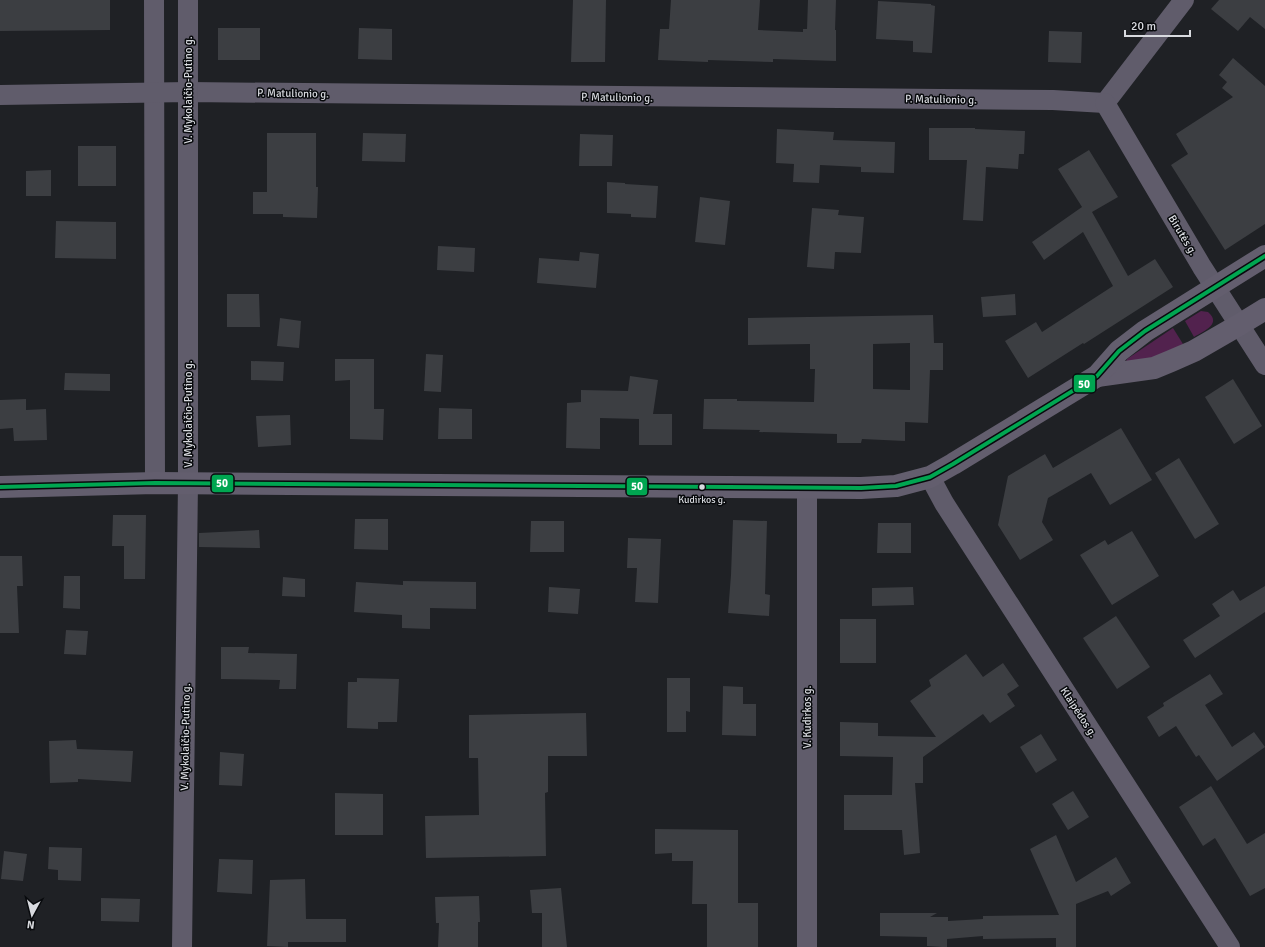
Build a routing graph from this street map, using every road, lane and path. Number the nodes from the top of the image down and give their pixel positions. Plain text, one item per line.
1 (154, 0) edge
2 (188, 0) edge
3 (1184, 0) edge
4 (188, 92) junction
5 (154, 93) junction
6 (0, 95) edge
7 (1105, 103) junction
8 (1265, 256) edge
9 (1215, 288) junction
10 (1265, 309) edge
11 (1239, 325) junction
12 (1265, 366) edge
13 (1097, 376) junction
14 (930, 477) junction
15 (155, 483) junction
16 (188, 483) junction
17 (0, 487) edge
18 (808, 488) junction
19 (182, 947) edge
20 (807, 947) edge
21 (1230, 947) edge

1 - 5 street
2 - 4 street, V. Mykolaičio-Putino g.
3 - 7 street
4 - 5 street, P. Matulionio g.
4 - 7 street, P. Matulionio g.
4 - 16 street, V. Mykolaičio-Putino g.
5 - 6 street, P. Matulionio g.
5 - 15 street
7 - 9 street, Birutės g.
8 - 9 main road
9 - 11 street, Birutės g.
9 - 13 main road
10 - 11 main road
11 - 12 street, Birutės g.
11 - 13 main road
13 - 14 main road
14 - 18 main road
14 - 21 street, Klaipėdos g.
15 - 16 main road
15 - 17 main road
16 - 18 main road
16 - 19 street, V. Mykolaičio-Putino g.
18 - 20 street, V. Kudirkos g.

